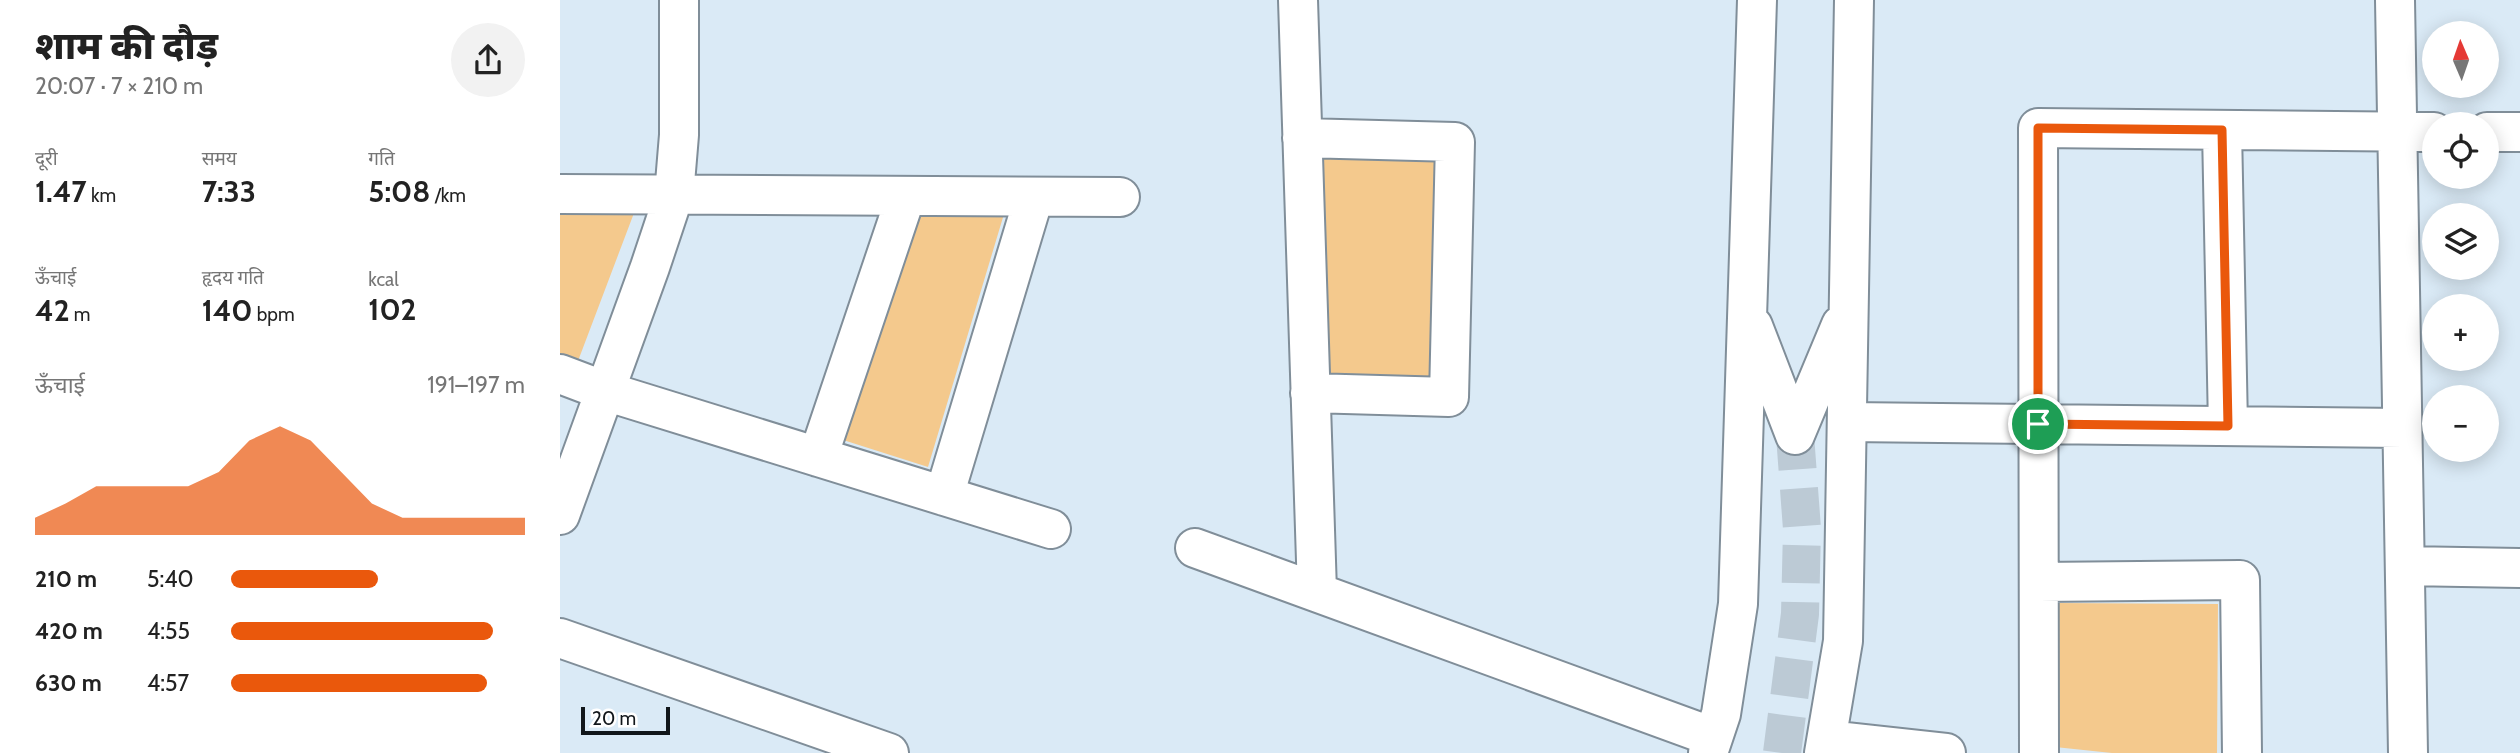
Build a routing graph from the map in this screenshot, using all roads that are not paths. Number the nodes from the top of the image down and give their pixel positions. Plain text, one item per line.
1 (678, 0) edge
2 (1298, 0) edge
3 (1757, 0) edge
4 (1854, 0) edge
5 (2395, 0) edge
6 (2222, 130) junction
7 (2416, 132) edge
8 (2499, 132) edge
9 (2520, 132) edge
10 (1302, 138) junction
11 (560, 194) edge
12 (674, 195) junction
13 (906, 196) junction
14 (1034, 197) junction
15 (1120, 197) dead end
16 (1849, 304) junction
17 (1747, 309) junction
18 (560, 374) edge
19 (605, 391) junction
20 (1310, 393) junction
21 (1847, 422) junction
22 (2038, 424) junction
23 (2228, 426) junction
24 (2402, 428) junction
25 (818, 457) junction
26 (944, 496) junction
27 (560, 515) edge
28 (1051, 529) dead end
29 (1195, 548) dead end
30 (2405, 566) junction
31 (2520, 568) edge
32 (2039, 582) junction
33 (1317, 592) junction
34 (560, 639) edge
35 (1710, 745) edge
36 (1826, 746) edge
37 (889, 753) edge
38 (1946, 753) edge
39 (2039, 753) edge
40 (2242, 753) edge
41 (2408, 753) edge

1 - 12 street
2 - 10 street
3 - 17 street
4 - 16 street
5 - 7 street
6 - 7 street
6 - 22 street
6 - 23 street
7 - 24 street
8 - 9 street
10 - 20 street
10 - 20 street
11 - 12 street
12 - 13 street
12 - 19 street
13 - 14 street
13 - 25 street
14 - 15 street
14 - 26 street
16 - 17 street
16 - 21 street
17 - 35 street
18 - 19 street
19 - 25 street
19 - 27 street
20 - 33 street
21 - 22 street
21 - 36 street
22 - 23 street
22 - 32 street
23 - 24 street
24 - 30 street
25 - 26 street
26 - 28 street
29 - 33 street
30 - 31 street
30 - 41 street
32 - 39 street
32 - 40 street
33 - 35 street
34 - 37 street
36 - 38 street

